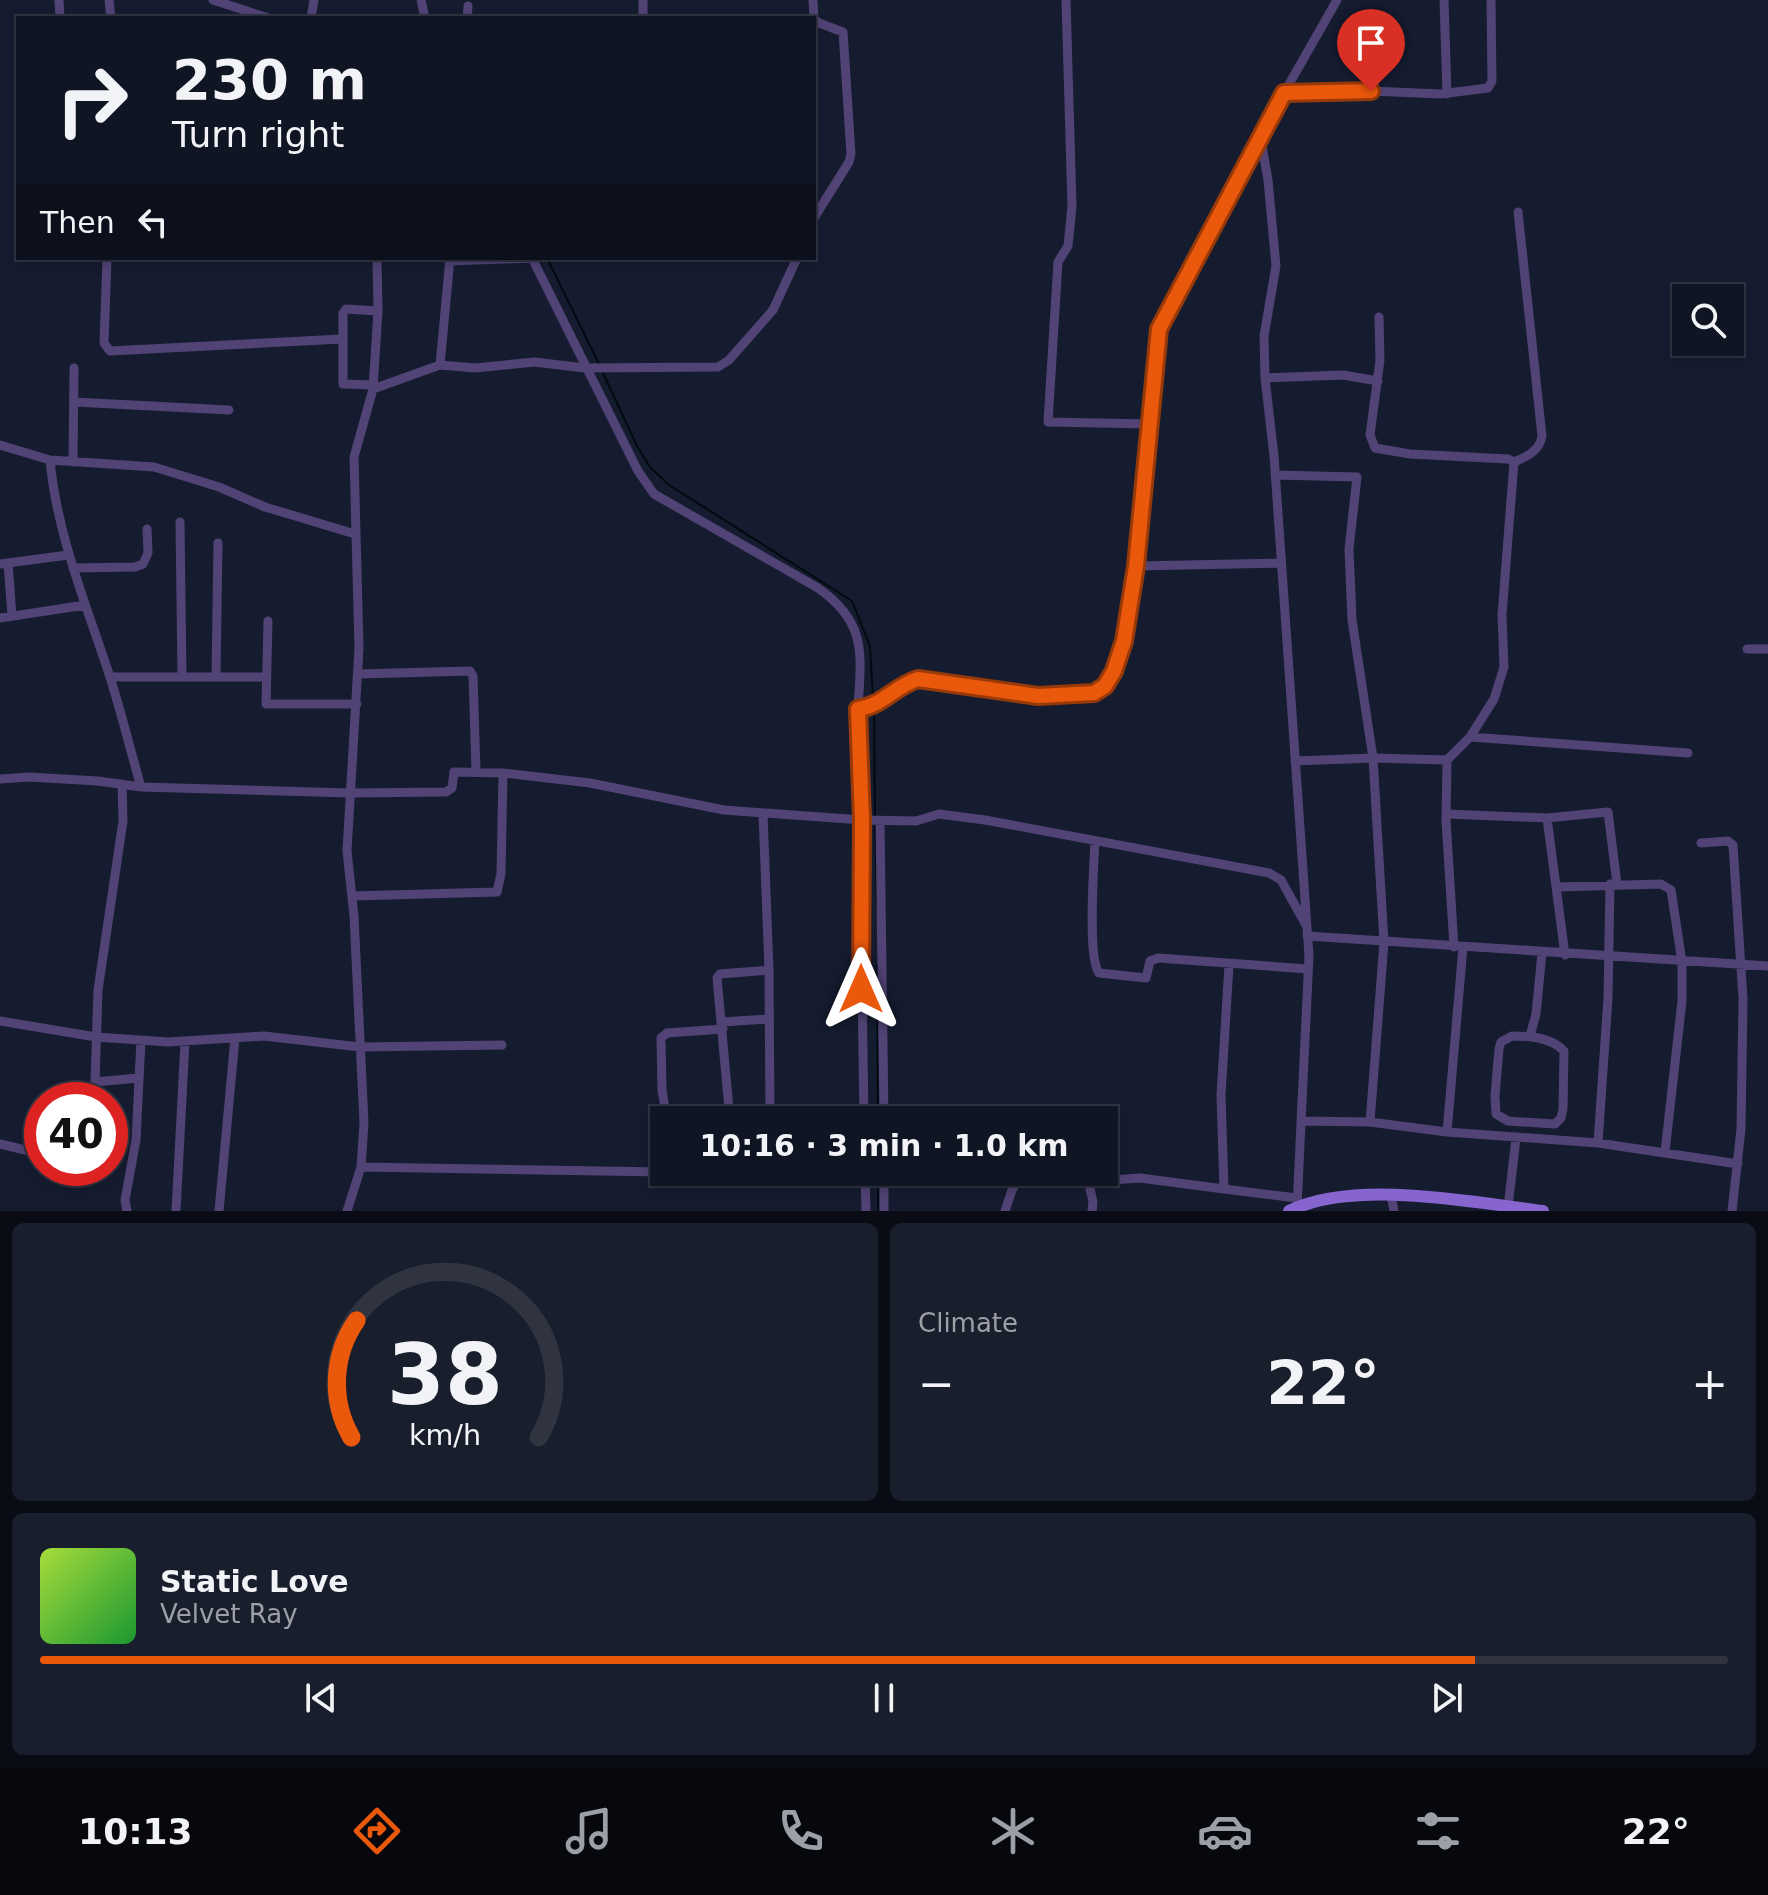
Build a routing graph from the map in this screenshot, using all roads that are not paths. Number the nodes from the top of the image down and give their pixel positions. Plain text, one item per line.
1 (213, 0) edge
2 (643, 0) edge
3 (1066, 0) edge
4 (1337, 0) edge
5 (1444, 0) edge
6 (1491, 0) edge
7 (468, 6) dead end
8 (262, 16) edge
9 (467, 16) edge
10 (643, 16) dead end
11 (816, 20) edge
12 (1284, 93) junction
13 (1447, 94) junction
14 (1260, 135) junction
15 (1518, 212) dead end
16 (816, 215) edge
17 (107, 260) edge
18 (377, 260) edge
19 (450, 260) edge
20 (533, 260) edge
21 (796, 260) edge
22 (378, 311) junction
23 (1379, 317) dead end
24 (342, 339) junction
25 (440, 365) junction
26 (74, 368) dead end
27 (585, 368) junction
28 (1265, 378) junction
29 (1378, 381) junction
30 (374, 387) junction
31 (74, 402) junction
32 (229, 410) dead end
33 (1150, 424) junction
34 (0, 445) edge
35 (50, 460) junction
36 (73, 462) junction
37 (1514, 462) junction
38 (1275, 475) junction
39 (180, 522) dead end
40 (147, 529) dead end
41 (355, 534) junction
42 (218, 543) dead end
43 (68, 555) junction
44 (4, 563) edge
45 (1281, 563) junction
46 (1136, 566) junction
47 (73, 568) junction
48 (85, 605) junction
49 (12, 616) junction
50 (0, 618) edge
51 (268, 621) dead end
52 (1747, 649) dead end
53 (1768, 649) edge
54 (358, 674) junction
55 (110, 677) junction
56 (182, 677) junction
57 (216, 677) junction
58 (267, 677) junction
59 (357, 704) junction
60 (867, 708) junction
61 (1470, 737) junction
62 (1688, 753) dead end
63 (1373, 758) junction
64 (1447, 760) junction
65 (1295, 761) junction
66 (476, 771) junction
67 (503, 773) junction
68 (0, 779) edge
69 (122, 784) junction
70 (141, 787) junction
71 (349, 793) junction
72 (763, 813) junction
73 (1447, 814) junction
74 (1547, 818) junction
75 (864, 820) junction
76 (879, 821) junction
77 (1095, 841) junction
78 (1701, 843) dead end
79 (1614, 884) junction
80 (1557, 887) junction
81 (352, 896) junction
82 (1307, 930) junction
83 (1384, 942) junction
84 (1458, 947) junction
85 (1542, 953) junction
86 (1565, 955) junction
87 (1610, 958) junction
88 (1682, 962) junction
89 (1229, 965) junction
90 (1740, 965) junction
91 (1768, 966) edge
92 (1308, 969) junction
93 (769, 970) junction
94 (769, 1019) junction
95 (0, 1021) edge
96 (722, 1026) junction
97 (1530, 1036) junction
98 (96, 1037) junction
99 (235, 1038) junction
100 (141, 1040) junction
101 (185, 1042) junction
102 (502, 1045) dead end
103 (360, 1047) junction
104 (138, 1078) junction
105 (95, 1082) joint
106 (665, 1106) edge
107 (729, 1106) edge
108 (770, 1106) edge
109 (864, 1106) edge
110 (884, 1106) edge
111 (1301, 1121) junction
112 (1508, 1121) junction
113 (1370, 1122) junction
114 (1447, 1132) junction
115 (1511, 1137) junction
116 (1598, 1143) junction
117 (0, 1144) edge
118 (24, 1150) edge
119 (1665, 1152) junction
120 (1738, 1164) junction
121 (361, 1167) junction
122 (650, 1172) edge
123 (1118, 1180) edge
124 (865, 1186) edge
125 (884, 1186) edge
126 (1015, 1186) edge
127 (1089, 1186) edge
128 (1224, 1189) junction
129 (1391, 1195) junction
130 (1508, 1207) junction
131 (1293, 1208) edge
132 (127, 1211) edge
133 (176, 1211) edge
134 (219, 1211) edge
135 (347, 1211) edge
136 (866, 1211) edge
137 (884, 1211) edge
138 (1005, 1211) edge
139 (1092, 1211) edge
140 (1394, 1211) edge
141 (1543, 1211) edge
142 (1732, 1211) edge

1 - 8 street
2 - 10 street
3 - 33 street
4 - 12 street
5 - 13 street
6 - 13 street
7 - 9 street
11 - 16 street
12 - 13 street
12 - 14 street
14 - 28 street
14 - 33 street
15 - 37 street
17 - 24 street
18 - 22 street
19 - 25 street
20 - 27 street
21 - 27 street
22 - 24 street
22 - 30 street
23 - 29 street
24 - 30 street
25 - 27 street
25 - 30 street
26 - 31 street
27 - 60 street
28 - 29 street
28 - 38 street
29 - 37 street
30 - 41 street
31 - 32 street
31 - 36 street
33 - 46 street
34 - 35 street
35 - 36 street
35 - 43 street
36 - 41 street
37 - 61 street
38 - 45 street
38 - 63 street
39 - 56 street
40 - 47 street
41 - 54 street
42 - 57 street
43 - 44 street
43 - 47 street
44 - 49 street
45 - 46 street
45 - 65 street
46 - 60 street
47 - 48 street
48 - 49 street
48 - 55 street
49 - 50 street
51 - 58 street
52 - 53 street
54 - 59 street
54 - 66 street
55 - 56 street
55 - 70 street
56 - 57 street
57 - 58 street
58 - 59 street
59 - 71 street
60 - 75 street
61 - 62 street
61 - 64 street
63 - 64 street
63 - 65 street
63 - 83 street
64 - 73 street
65 - 82 street
66 - 67 street
66 - 71 street
67 - 72 street
67 - 81 street
68 - 69 street
69 - 70 street
69 - 98 street
70 - 71 street
71 - 81 street
72 - 75 street
72 - 93 street
73 - 74 street
73 - 84 street
74 - 79 street
74 - 80 street
75 - 76 street
75 - 109 street
76 - 77 street
76 - 110 street
77 - 82 street
77 - 89 street
78 - 90 street
79 - 80 street
79 - 87 street
79 - 88 street
80 - 86 street
81 - 103 street
82 - 83 street
82 - 92 street
83 - 84 street
83 - 113 street
84 - 85 street
84 - 114 street
85 - 86 street
85 - 97 street
86 - 87 street
87 - 88 street
87 - 116 street
88 - 90 street
88 - 119 street
89 - 92 street
89 - 128 street
90 - 91 street
90 - 120 street
92 - 111 street
93 - 94 street
93 - 96 street
94 - 96 street
94 - 108 street
95 - 98 street
96 - 106 street
96 - 107 street
97 - 112 street
97 - 112 street
98 - 100 street
98 - 105 street
99 - 101 street
99 - 103 street
99 - 134 street
100 - 101 street
100 - 104 street
101 - 133 street
102 - 103 street
103 - 121 street
104 - 105 street
104 - 132 street
111 - 113 street
111 - 131 street
112 - 115 street
113 - 114 street
114 - 115 street
115 - 116 street
115 - 130 street
116 - 119 street
117 - 118 street
119 - 120 street
120 - 142 street
121 - 122 street
121 - 135 street
123 - 128 street
124 - 136 street
125 - 137 street
126 - 138 street
127 - 139 street
128 - 131 street
129 - 130 main road
129 - 131 main road
129 - 140 street
130 - 141 main road

